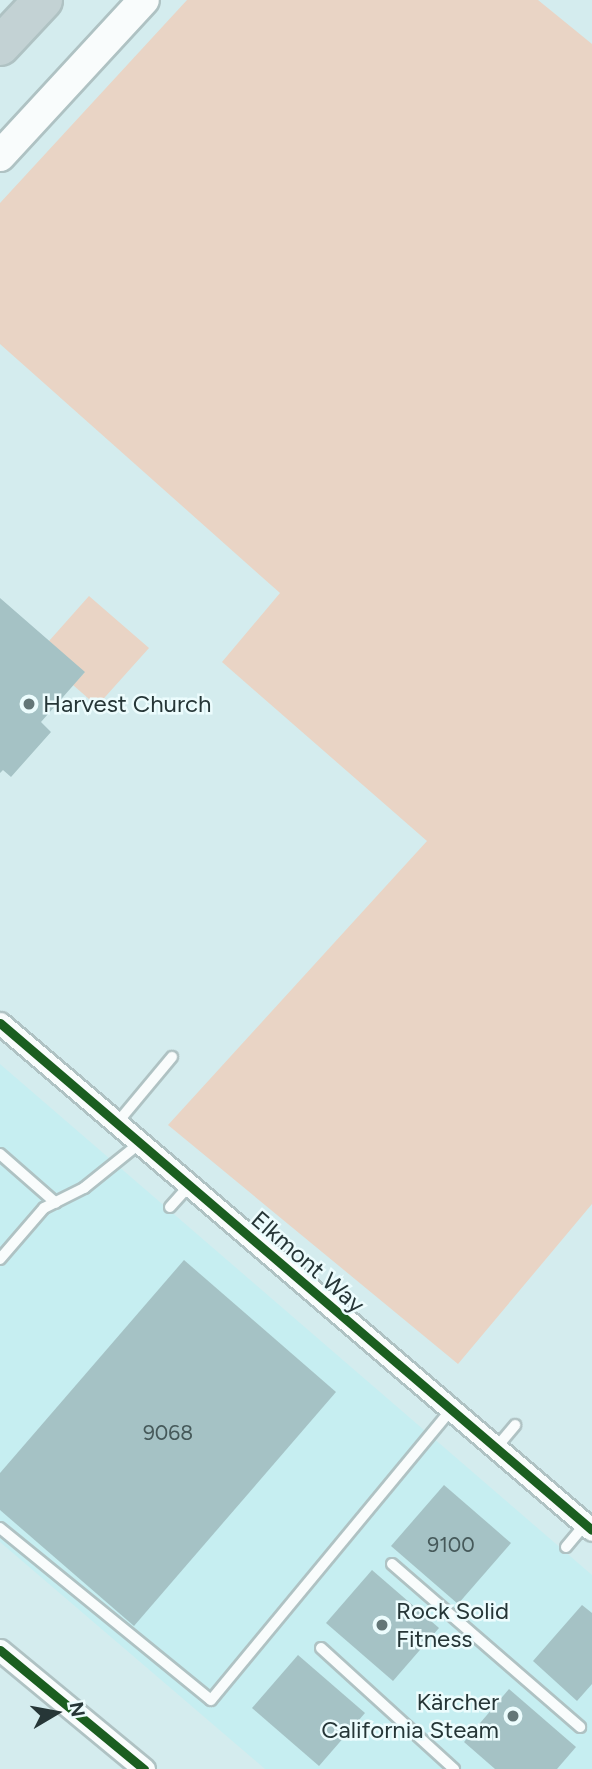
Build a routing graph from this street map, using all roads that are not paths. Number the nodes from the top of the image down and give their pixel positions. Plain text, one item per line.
1 (43, 0) edge
2 (144, 0) edge
3 (0, 46) edge
4 (0, 156) edge
5 (0, 1023) edge
6 (172, 1057) dead end
7 (117, 1122) junction
8 (140, 1143) junction
9 (0, 1154) edge
10 (190, 1185) junction
11 (56, 1203) junction
12 (170, 1207) dead end
13 (0, 1259) edge
14 (451, 1410) junction
15 (515, 1425) dead end
16 (496, 1448) junction
17 (589, 1527) edge
18 (0, 1528) edge
19 (566, 1546) dead end
20 (392, 1564) dead end
21 (321, 1648) dead end
22 (0, 1650) edge
23 (580, 1727) dead end
24 (144, 1769) edge
25 (454, 1769) edge

1 - 3 highway
2 - 4 main road
5 - 7 street, Elkmont Way
6 - 7 lane
7 - 8 street, Elkmont Way
8 - 10 street, Elkmont Way
8 - 11 lane
9 - 11 lane
10 - 12 lane
10 - 14 street, Elkmont Way
11 - 13 lane
14 - 16 street, Elkmont Way
14 - 18 lane
15 - 16 lane
16 - 17 street, Elkmont Way
17 - 19 lane
20 - 23 lane
21 - 25 lane
22 - 24 street

